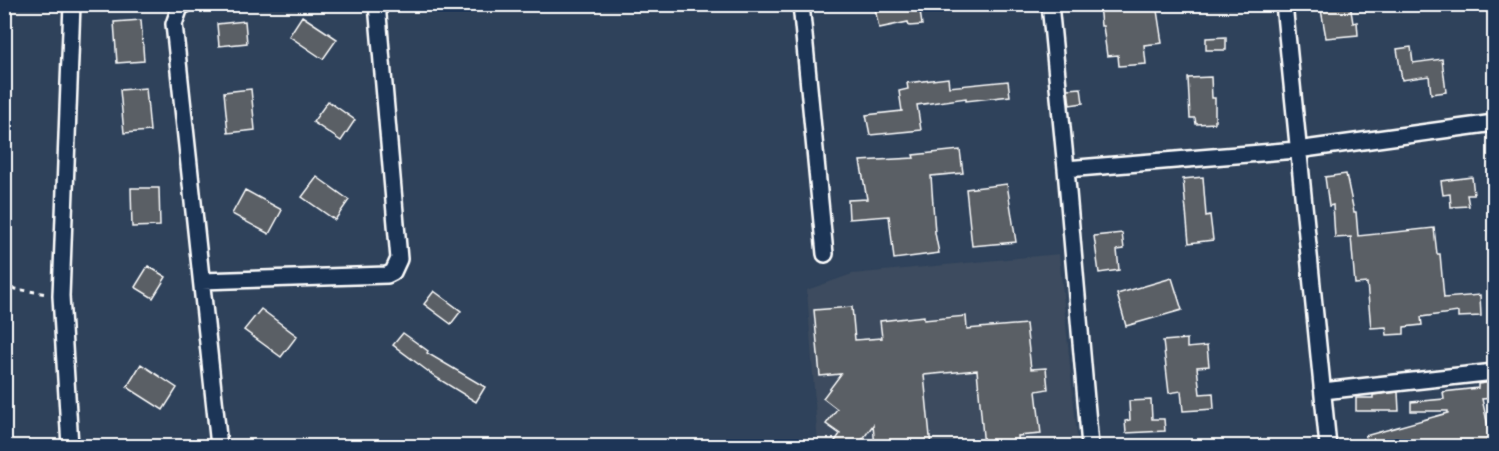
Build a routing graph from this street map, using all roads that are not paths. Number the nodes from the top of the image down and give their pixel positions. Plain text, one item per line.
1 (72, 4) edge
2 (186, 4) edge
3 (377, 4) edge
4 (801, 4) edge
5 (1050, 4) edge
6 (1284, 4) edge
7 (1494, 123) edge
8 (1297, 150) junction
9 (1066, 169) junction
10 (825, 254) dead end
11 (202, 281) junction
12 (1494, 372) edge
13 (1323, 391) junction
14 (70, 447) edge
15 (219, 447) edge
16 (1090, 447) edge
17 (1328, 447) edge

1 - 14 street
2 - 11 street
3 - 11 street
4 - 10 street
5 - 9 street
6 - 8 street
7 - 8 street
8 - 9 street
8 - 13 street
9 - 16 street
11 - 15 street
12 - 13 street
13 - 17 street

